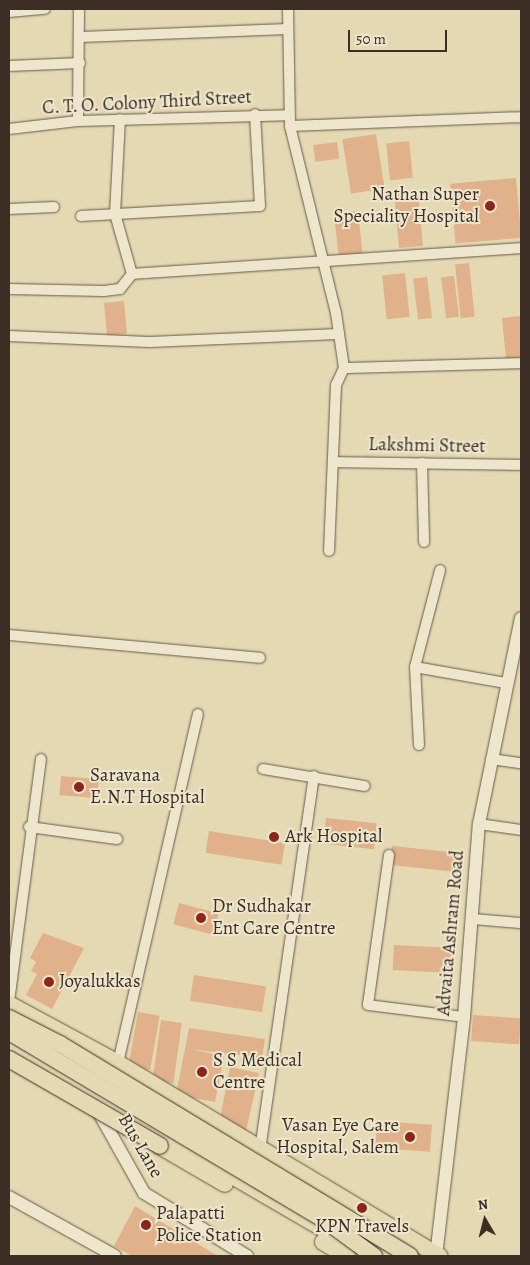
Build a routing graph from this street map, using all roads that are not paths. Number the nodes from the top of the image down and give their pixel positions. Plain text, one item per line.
1 (45, 9) edge
2 (79, 9) edge
3 (288, 9) edge
4 (9, 12) edge
5 (288, 29) junction
6 (82, 37) junction
7 (80, 62) junction
8 (9, 66) edge
9 (255, 114) junction
10 (288, 115) junction
11 (521, 117) edge
12 (120, 119) junction
13 (78, 121) junction
14 (290, 126) junction
15 (9, 130) edge
16 (54, 207) dead end
17 (9, 209) edge
18 (115, 214) junction
19 (81, 216) dead end
20 (521, 248) edge
21 (324, 261) junction
22 (132, 274) junction
23 (9, 289) edge
24 (340, 334) junction
25 (9, 336) edge
26 (521, 363) edge
27 (344, 368) junction
28 (333, 462) junction
29 (422, 463) junction
30 (521, 465) edge
31 (424, 542) dead end
32 (329, 550) dead end
33 (440, 570) dead end
34 (521, 618) edge
35 (9, 635) edge
36 (260, 658) dead end
37 (415, 667) junction
38 (506, 683) junction
39 (198, 714) dead end
40 (419, 745) dead end
41 (41, 759) dead end
42 (491, 759) junction
43 (521, 763) edge
44 (263, 769) dead end
45 (314, 776) junction
46 (365, 786) dead end
47 (478, 824) junction
48 (29, 827) junction
49 (521, 830) edge
50 (117, 839) dead end
51 (389, 855) dead end
52 (472, 919) junction
53 (521, 923) edge
54 (9, 1003) edge
55 (26, 1013) junction
56 (464, 1016) junction
57 (9, 1018) edge
58 (9, 1033) edge
59 (9, 1046) edge
60 (9, 1059) edge
61 (118, 1063) junction
62 (88, 1092) junction
63 (260, 1150) junction
64 (9, 1197) edge
65 (367, 1230) junction
66 (115, 1256) edge
67 (247, 1256) edge
68 (347, 1256) edge
69 (372, 1256) edge
70 (394, 1256) edge
71 (410, 1256) edge
72 (437, 1256) edge

1 - 4 street
2 - 6 street
3 - 5 street
5 - 6 street
5 - 10 street
6 - 7 street
7 - 8 street
7 - 13 street
9 - 10 street, C. T. O. Colony Third Street
9 - 12 street, C. T. O. Colony Third Street
9 - 18 street
10 - 14 street
11 - 14 street
12 - 13 street, C. T. O. Colony Third Street
12 - 18 street
13 - 15 street, C. T. O. Colony Third Street
14 - 21 street
16 - 17 street
18 - 19 street
18 - 22 street
20 - 21 street
21 - 22 street
21 - 24 street
22 - 23 street
24 - 25 street
24 - 27 street
26 - 27 street
27 - 28 street
28 - 29 street, Lakshmi Street
28 - 32 street
29 - 30 street, Lakshmi Street
29 - 31 street
33 - 37 street
34 - 38 street, Advaita Ashram Road
35 - 36 street
37 - 38 street
37 - 40 street
38 - 42 street, Advaita Ashram Road
39 - 61 street
41 - 48 street
42 - 43 street
42 - 47 street, Advaita Ashram Road
44 - 45 street
45 - 46 street
45 - 63 street
47 - 49 street
47 - 52 street, Advaita Ashram Road
48 - 50 street
48 - 54 street
51 - 56 street
52 - 53 street
52 - 56 street, Advaita Ashram Road
54 - 55 main road
55 - 58 main road
55 - 61 main road
56 - 72 street, Advaita Ashram Road
57 - 65 main road, bridge
58 - 69 main road, bridge
59 - 62 main road
60 - 68 main road, bridge
61 - 63 main road
62 - 67 street, Bus Lane
62 - 69 main road
63 - 72 main road
64 - 66 street
65 - 70 main road, bridge
65 - 71 main road, bridge

